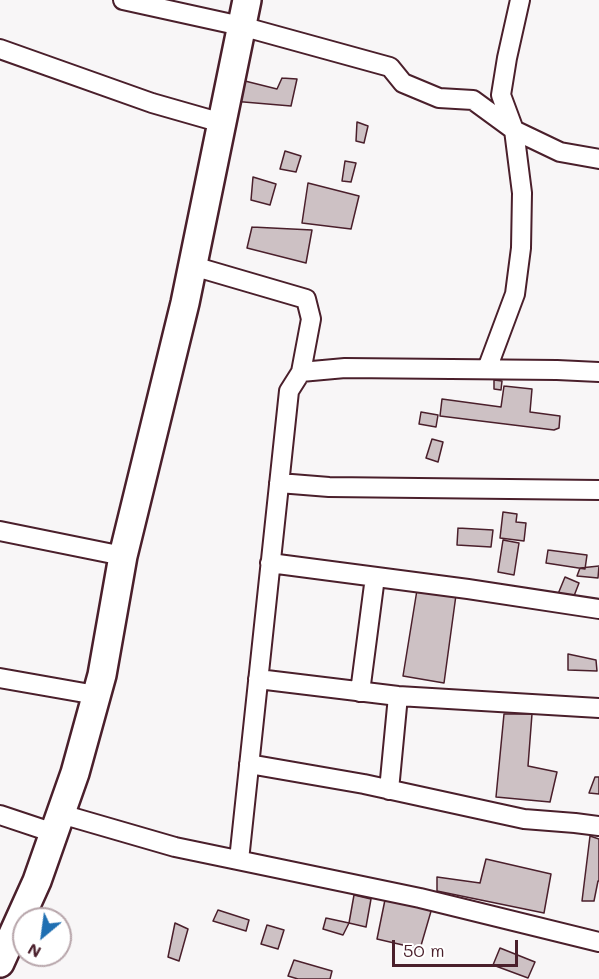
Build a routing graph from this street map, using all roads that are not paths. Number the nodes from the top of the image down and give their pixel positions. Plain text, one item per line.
1 (123, 0) edge
2 (520, 0) edge
3 (244, 13) edge
4 (0, 49) edge
5 (222, 123) junction
6 (514, 130) junction
7 (599, 159) edge
8 (193, 266) junction
9 (487, 369) junction
10 (301, 372) junction
11 (599, 372) edge
12 (279, 483) junction
13 (599, 490) edge
14 (0, 531) edge
15 (123, 556) junction
16 (270, 563) junction
17 (375, 577) junction
18 (599, 609) edge
19 (0, 678) edge
20 (258, 679) junction
21 (360, 692) junction
22 (96, 695) junction
23 (399, 696) junction
24 (599, 708) edge
25 (249, 764) junction
26 (389, 790) junction
27 (0, 815) edge
28 (57, 823) junction
29 (599, 826) edge
30 (239, 860) junction
31 (599, 942) edge
32 (0, 963) edge

1 - 3 street
2 - 6 street
3 - 5 street
3 - 6 street
4 - 5 street
5 - 8 street
6 - 7 street
6 - 9 street
8 - 10 street
8 - 15 street
9 - 10 street
9 - 11 street
10 - 12 street
12 - 13 street
12 - 16 street
14 - 15 street
15 - 22 street
16 - 17 street
16 - 20 street
17 - 18 street
17 - 21 street
19 - 22 street
20 - 21 street
20 - 25 street
21 - 23 street
22 - 28 street
23 - 24 street
23 - 26 street
25 - 26 street
25 - 30 street
26 - 29 street
27 - 28 street
28 - 30 street
28 - 32 street
30 - 31 street

